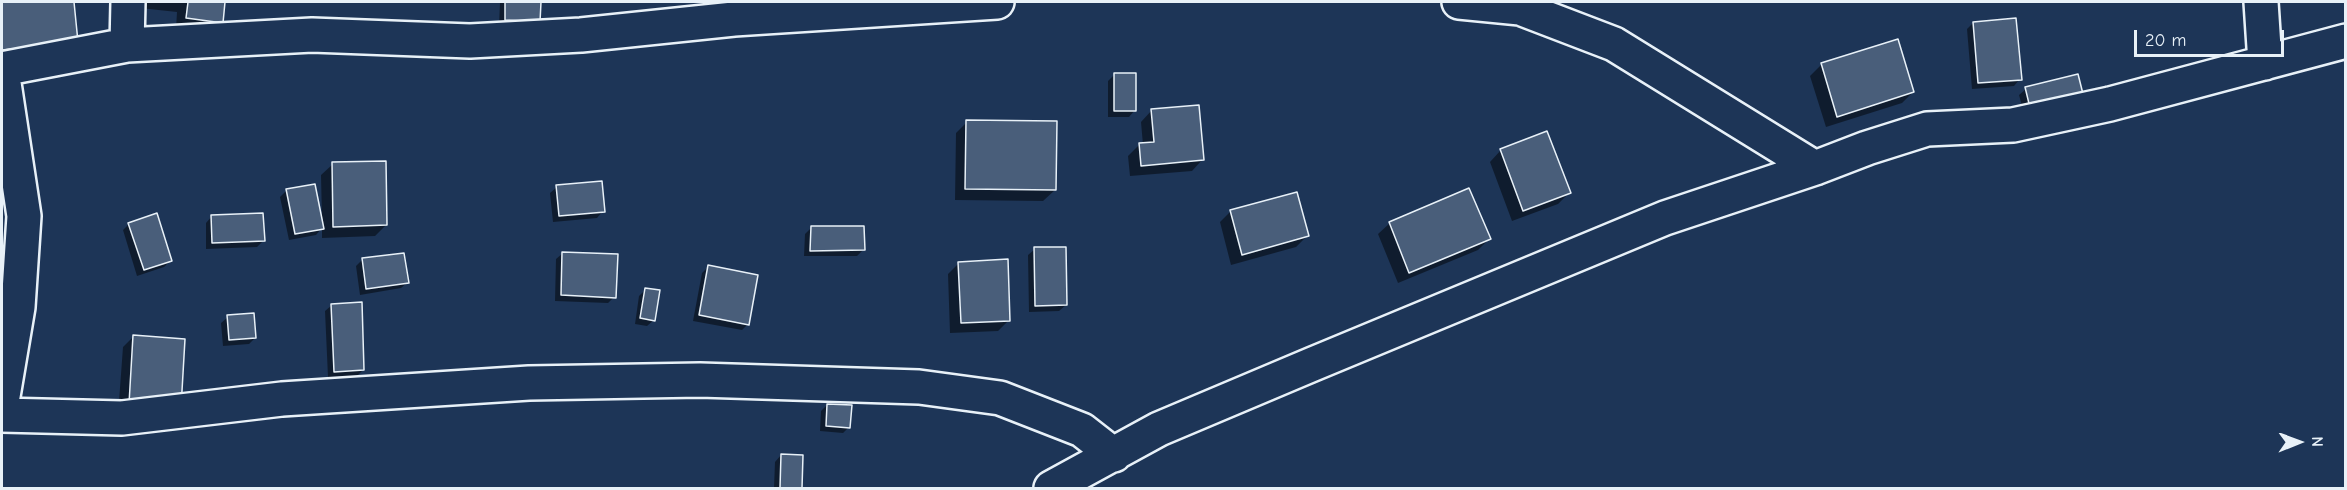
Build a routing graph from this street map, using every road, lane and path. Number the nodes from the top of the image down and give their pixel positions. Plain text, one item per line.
1 (128, 2) edge
2 (998, 2) edge
3 (1460, 2) edge
4 (2261, 2) edge
5 (2346, 41) edge
6 (127, 45) junction
7 (2265, 63) junction
8 (2, 69) edge
9 (1815, 168) junction
10 (2, 402) edge
11 (2, 415) edge
12 (1114, 455) junction
13 (1051, 489) edge

1 - 6 street
2 - 6 street
3 - 9 street
4 - 7 street
5 - 7 street
6 - 8 street
7 - 9 street
8 - 10 street
9 - 12 street
11 - 12 street
12 - 13 street

